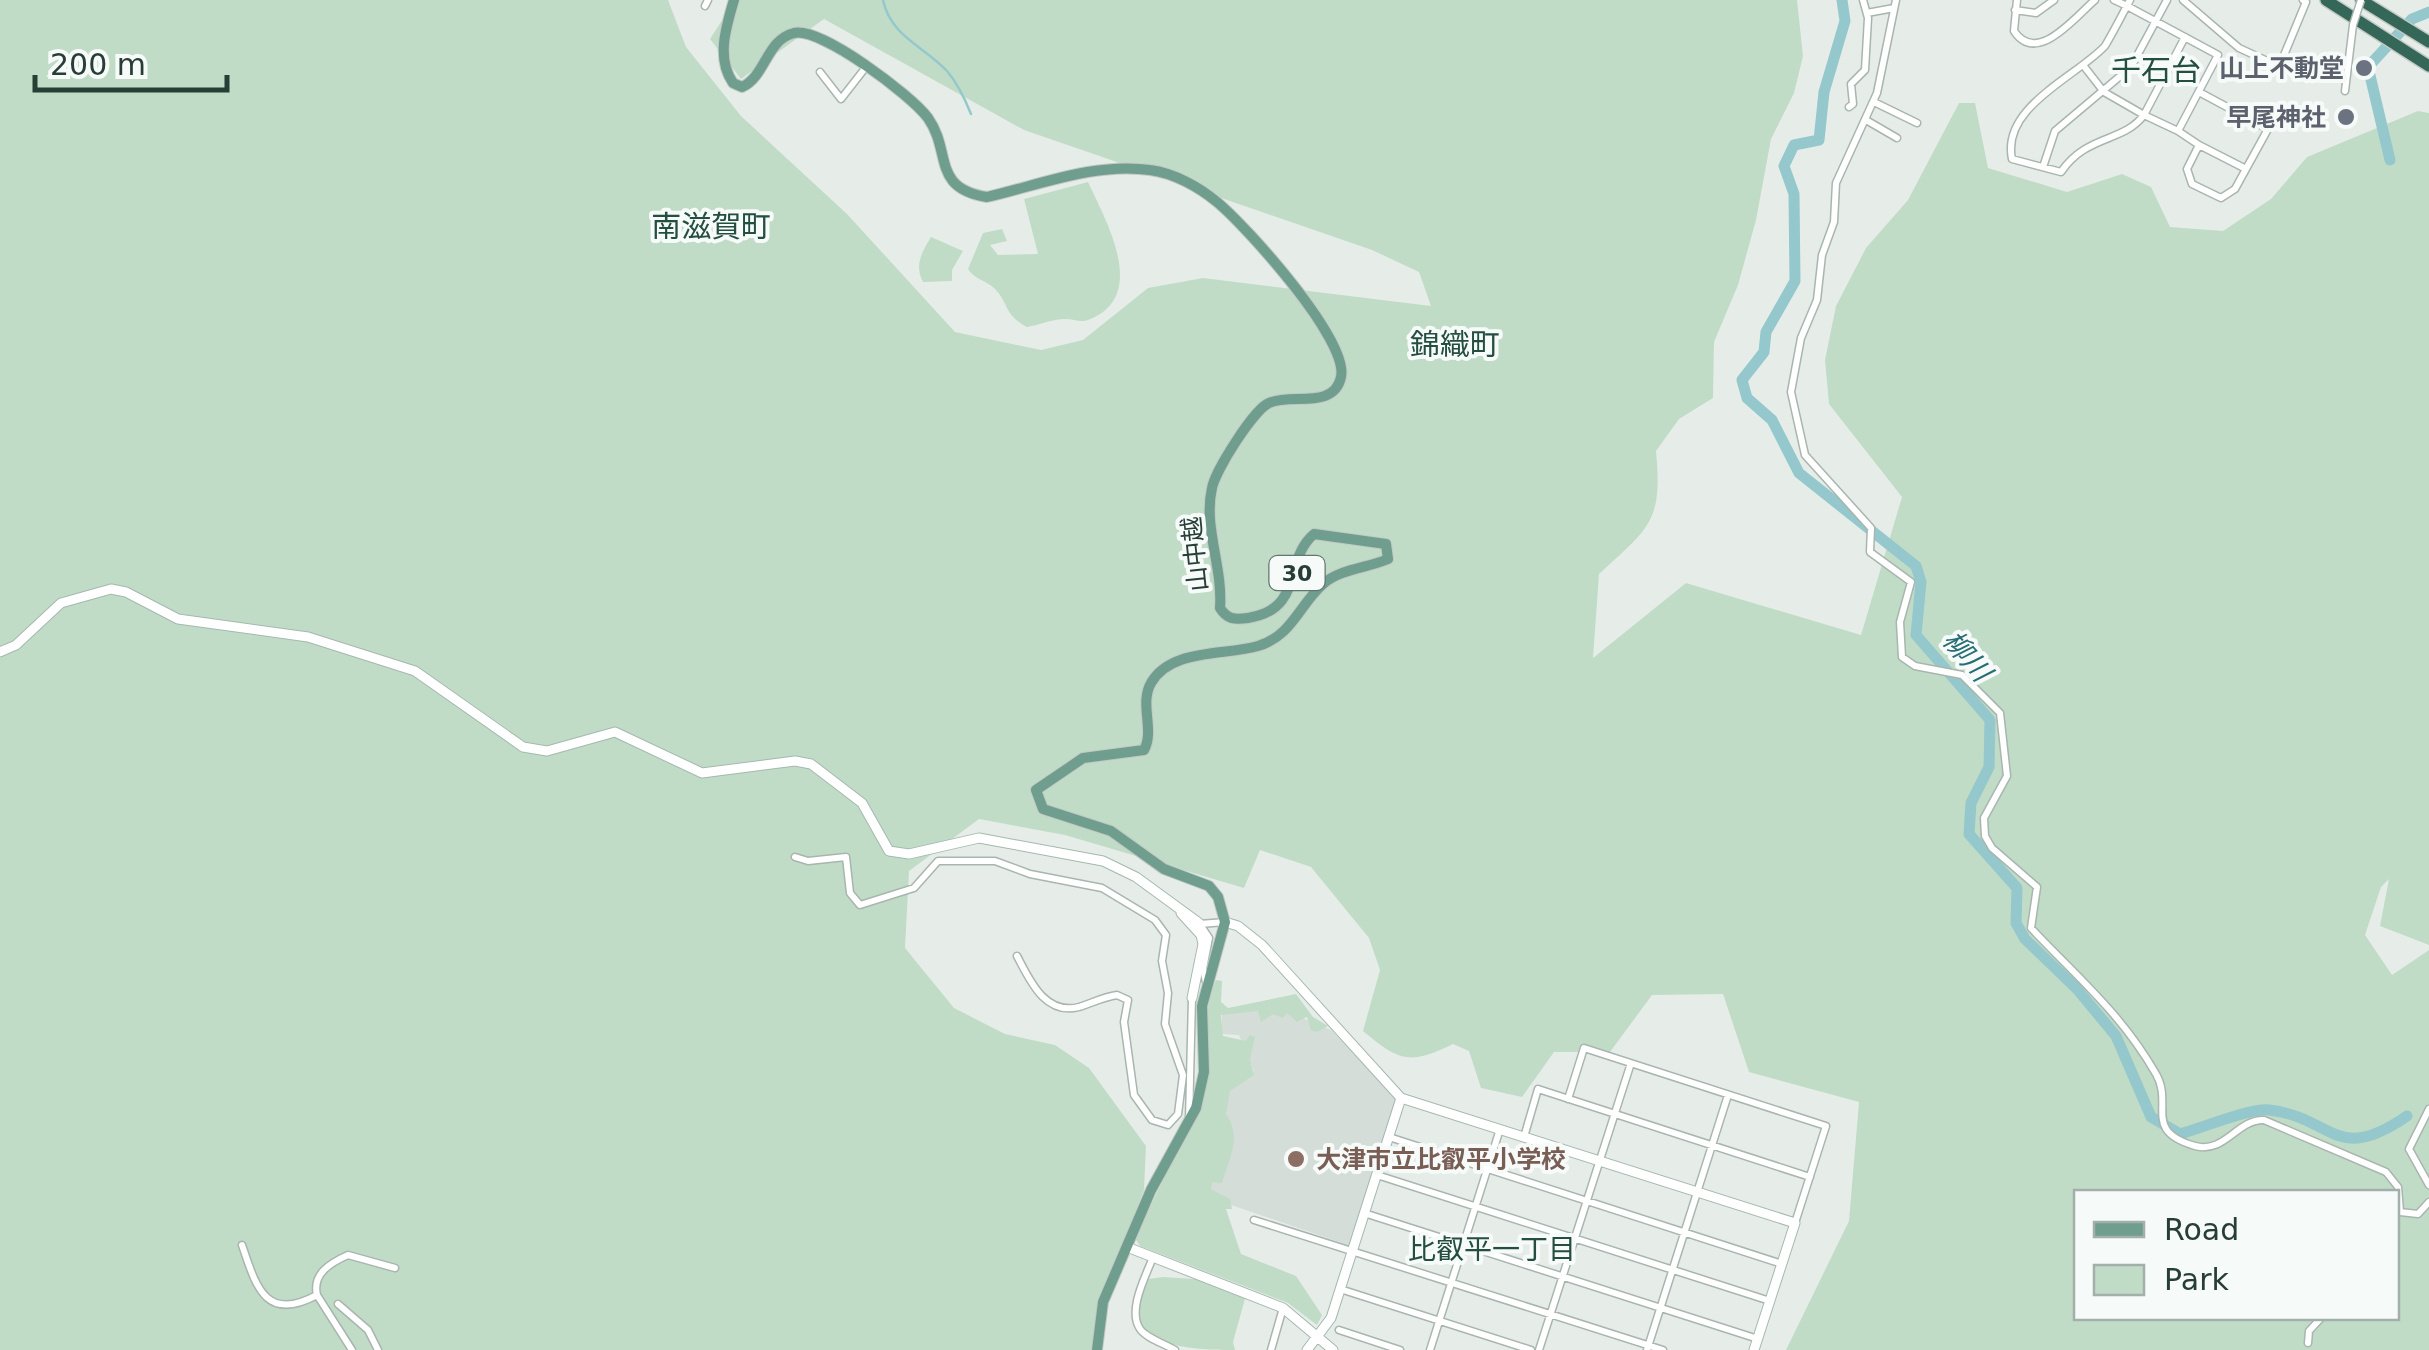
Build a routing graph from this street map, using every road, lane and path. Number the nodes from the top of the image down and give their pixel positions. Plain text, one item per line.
1 (734, 0) edge
2 (1863, 0) edge
3 (2017, 0) edge
4 (2054, 0) edge
5 (2095, 0) edge
6 (2114, 0) edge
7 (2168, 0) edge
8 (2183, 0) edge
9 (2303, 0) edge
10 (2326, 0) edge
11 (2361, 0) edge
12 (2128, 3) edge
13 (1895, 4) edge
14 (2015, 10) junction
15 (1867, 13) junction
16 (2156, 22) junction
17 (2185, 37) junction
18 (2425, 40) edge
19 (2083, 66) junction
20 (2429, 66) edge
21 (866, 67) junction
22 (820, 72) dead end
23 (2345, 91) dead end
24 (2104, 92) junction
25 (2199, 92) junction
26 (1874, 102) junction
27 (1849, 107) dead end
28 (2144, 115) junction
29 (1866, 120) junction
30 (1917, 123) dead end
31 (2178, 132) junction
32 (1897, 138) dead end
33 (2199, 144) junction
34 (2043, 167) junction
35 (2246, 169) junction
36 (0, 652) edge
37 (794, 856) dead end
38 (1225, 922) junction
39 (1197, 926) junction
40 (1207, 932) junction
41 (1017, 956) dead end
42 (1208, 987) junction
43 (1192, 998) joint
44 (1630, 1063) junction
45 (1728, 1095) junction
46 (1401, 1098) junction
47 (1568, 1099) junction
48 (1183, 1108) junction
49 (2429, 1109) edge
50 (1614, 1114) junction
51 (1190, 1121) junction
52 (1500, 1129) junction
53 (1389, 1137) junction
54 (1524, 1137) junction
55 (1712, 1145) junction
56 (1599, 1160) junction
57 (1488, 1169) junction
58 (1377, 1175) junction
59 (1810, 1176) junction
60 (2429, 1184) edge
61 (2399, 1190) edge
62 (1697, 1192) junction
63 (1586, 1201) junction
64 (2429, 1202) edge
65 (1476, 1207) junction
66 (2399, 1209) edge
67 (1364, 1213) junction
68 (1254, 1220) dead end
69 (1795, 1223) junction
70 (1684, 1233) junction
71 (1574, 1238) junction
72 (242, 1245) dead end
73 (1464, 1245) junction
74 (1127, 1247) junction
75 (1352, 1251) junction
76 (1153, 1256) junction
77 (1782, 1264) junction
78 (395, 1268) dead end
79 (1672, 1270) junction
80 (1562, 1276) junction
81 (1452, 1283) junction
82 (1340, 1289) junction
83 (316, 1296) junction
84 (1770, 1301) junction
85 (338, 1304) dead end
86 (1284, 1308) junction
87 (1660, 1308) junction
88 (1550, 1314) junction
89 (2319, 1320) edge
90 (1439, 1321) junction
91 (1339, 1330) dead end
92 (1316, 1334) junction
93 (1152, 1337) junction
94 (2308, 1342) dead end
95 (1756, 1345) edge
96 (1375, 1346) edge
97 (1647, 1348) edge
98 (352, 1350) edge
99 (378, 1350) edge
100 (1098, 1350) edge
101 (1149, 1350) edge
102 (1175, 1350) edge
103 (1271, 1350) edge
104 (1307, 1350) edge
105 (1333, 1350) edge
106 (1400, 1350) edge
107 (1430, 1350) edge
108 (1535, 1350) edge
109 (1663, 1350) edge

1 - 21 main road, 山中越 / 30
2 - 15 street
3 - 14 street
4 - 14 street
5 - 14 street
6 - 12 street
7 - 16 street
8 - 9 street
10 - 20 highway
11 - 18 highway
11 - 23 street, bridge
12 - 16 street
12 - 19 street
13 - 15 street
13 - 26 street
15 - 27 street
16 - 17 street
16 - 24 street
17 - 25 street
17 - 28 street
19 - 24 street
19 - 34 street
21 - 22 street
21 - 38 main road, 山中越 / 30
24 - 28 street
24 - 34 street
25 - 31 street
25 - 35 street
26 - 29 street
26 - 30 street
28 - 31 street
28 - 34 street
29 - 32 street
29 - 61 street
31 - 33 street
33 - 35 street
33 - 35 street
36 - 39 street
37 - 48 street
38 - 39 street
38 - 40 street
38 - 42 main road
38 - 46 street
39 - 40 street
39 - 43 street
40 - 42 street
41 - 48 street
42 - 51 main road
43 - 48 street
44 - 45 street
44 - 47 street
44 - 50 street
45 - 55 street
45 - 59 street
46 - 52 street
46 - 53 street
47 - 50 street
47 - 54 street
48 - 51 street
49 - 60 street
50 - 55 street
50 - 56 street
51 - 74 main road
52 - 54 street
52 - 57 street
53 - 57 street
53 - 58 street
54 - 56 street
55 - 59 street
55 - 62 street
56 - 62 street
56 - 63 street
57 - 63 street
57 - 65 street
58 - 65 street
58 - 67 street
59 - 69 street
62 - 69 street
62 - 70 street
63 - 70 street
63 - 71 street
64 - 66 street
65 - 71 street
65 - 73 street
67 - 73 street
67 - 75 street
68 - 75 street
69 - 77 street
70 - 77 street
70 - 79 street
71 - 79 street
71 - 80 street
72 - 83 street
73 - 80 street
73 - 81 street
74 - 76 street
74 - 100 main road
75 - 81 street
75 - 82 street
76 - 86 street
76 - 93 street
77 - 84 street
78 - 83 street
79 - 84 street
79 - 87 street
80 - 87 street
80 - 88 street
81 - 88 street
81 - 90 street
82 - 90 street
82 - 92 street
83 - 98 street
84 - 95 street
85 - 99 street
86 - 92 street
86 - 103 street
87 - 95 street
87 - 97 street
88 - 97 street
88 - 108 street
89 - 94 street
90 - 107 street
90 - 108 street
91 - 96 street
92 - 104 street
92 - 105 street
93 - 101 street
93 - 102 street
96 - 106 street
97 - 109 street

